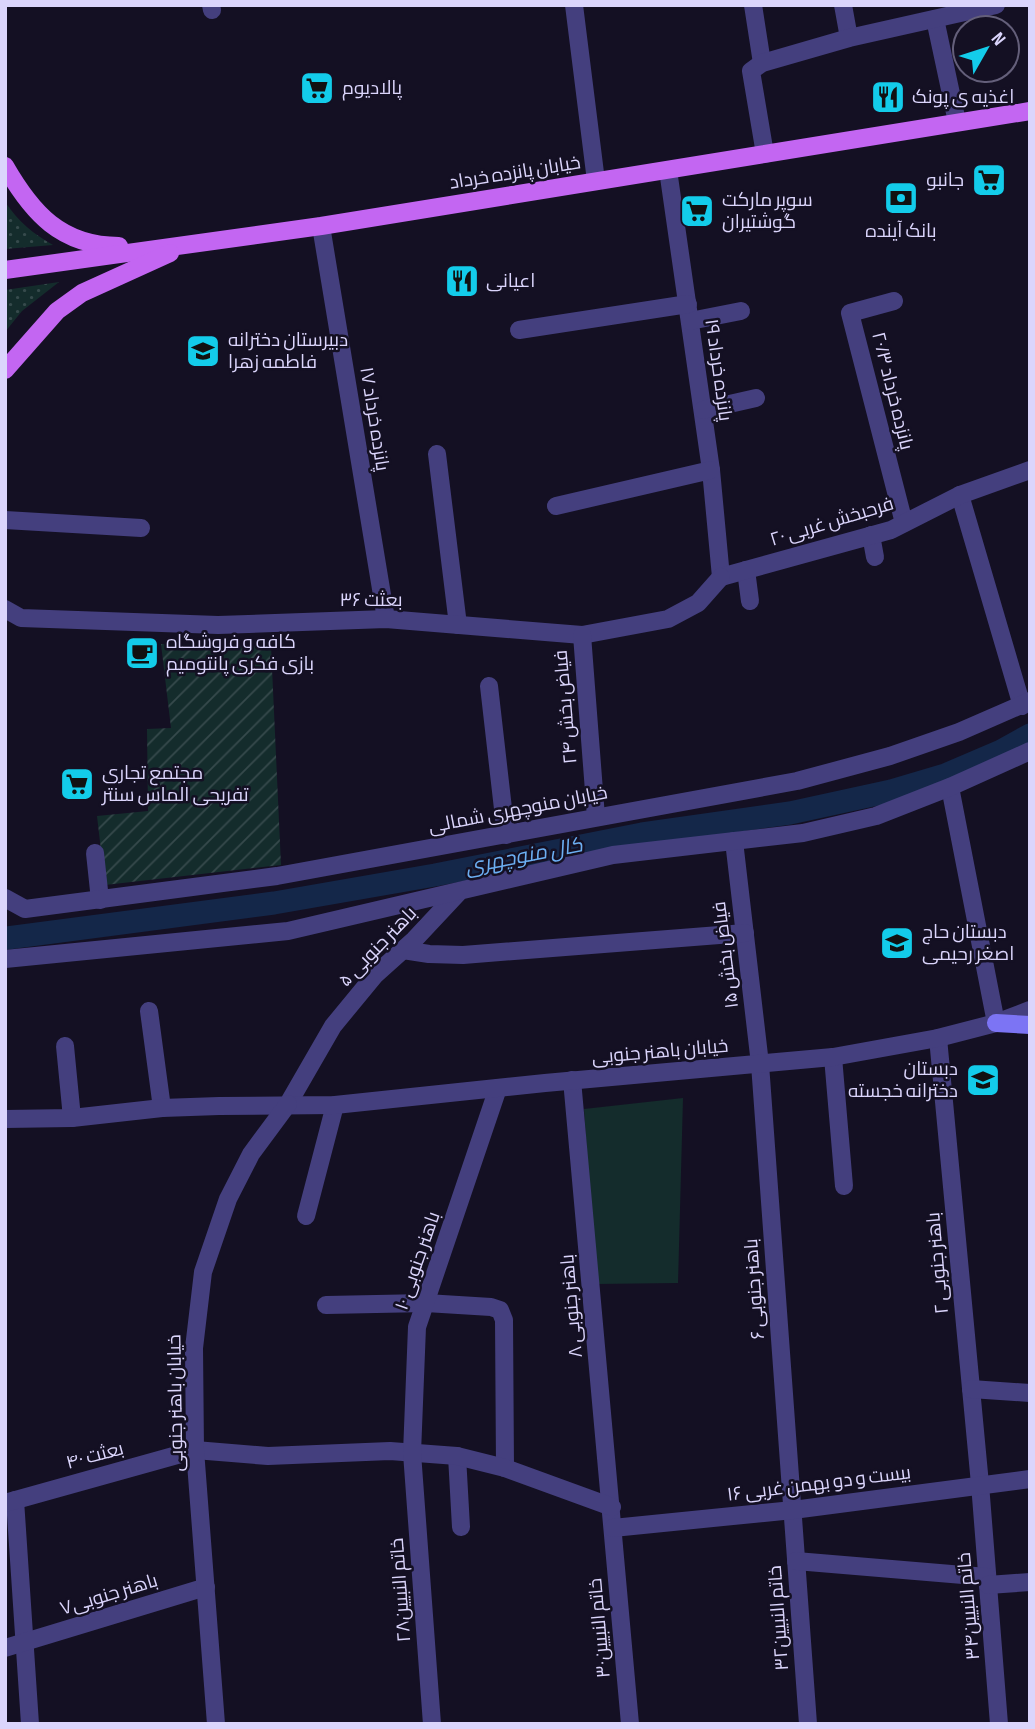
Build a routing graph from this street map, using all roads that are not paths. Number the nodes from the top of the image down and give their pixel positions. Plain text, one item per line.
1 (574, 5) edge
2 (753, 5) edge
3 (843, 5) edge
4 (996, 5) edge
5 (928, 15) edge
6 (849, 38) junction
7 (762, 63) junction
8 (1030, 111) edge
9 (957, 122) junction
10 (765, 154) junction
11 (5, 166) edge
12 (668, 170) junction
13 (596, 181) junction
14 (321, 226) junction
15 (189, 244) junction
16 (168, 247) junction
17 (5, 270) edge
18 (894, 301) dead end
19 (741, 311) dead end
20 (689, 312) junction
21 (519, 330) dead end
22 (5, 370) edge
23 (756, 398) dead end
24 (703, 410) junction
25 (437, 454) dead end
26 (711, 470) junction
27 (1030, 470) edge
28 (960, 495) junction
29 (556, 506) dead end
30 (5, 520) edge
31 (904, 523) junction
32 (141, 528) dead end
33 (871, 535) junction
34 (875, 557) dead end
35 (746, 570) junction
36 (721, 577) junction
37 (750, 601) dead end
38 (5, 609) edge
39 (386, 619) junction
40 (13, 622) edge
41 (458, 625) junction
42 (582, 635) junction
43 (489, 686) dead end
44 (1026, 704) edge
45 (1030, 751) edge
46 (950, 787) junction
47 (596, 817) junction
48 (506, 835) junction
49 (734, 841) junction
50 (95, 853) dead end
51 (458, 893) junction
52 (5, 898) edge
53 (100, 901) junction
54 (745, 933) junction
55 (403, 950) junction
56 (5, 959) edge
57 (1030, 1010) edge
58 (149, 1011) dead end
59 (996, 1023) junction
60 (1030, 1025) edge
61 (938, 1038) junction
62 (65, 1046) dead end
63 (833, 1057) junction
64 (760, 1064) junction
65 (572, 1080) junction
66 (498, 1088) junction
67 (288, 1104) junction
68 (335, 1105) junction
69 (162, 1108) junction
70 (72, 1118) junction
71 (5, 1119) edge
72 (844, 1186) dead end
73 (306, 1216) dead end
74 (426, 1303) junction
75 (326, 1305) dead end
76 (971, 1389) junction
77 (1030, 1393) edge
78 (195, 1450) junction
79 (412, 1453) junction
80 (457, 1456) junction
81 (505, 1468) junction
82 (1030, 1479) edge
83 (980, 1484) junction
84 (10, 1501) edge
85 (612, 1507) junction
86 (793, 1510) junction
87 (461, 1527) dead end
88 (612, 1528) junction
89 (796, 1561) junction
90 (988, 1581) junction
91 (1030, 1582) edge
92 (206, 1587) junction
93 (23, 1642) junction
94 (5, 1648) edge
95 (30, 1724) edge
96 (216, 1724) edge
97 (432, 1724) edge
98 (630, 1724) edge
99 (808, 1724) edge
100 (999, 1724) edge

1 - 13 street
2 - 7 street
3 - 6 street
4 - 5 street
5 - 6 street
5 - 9 street
6 - 7 street
7 - 10 street
8 - 9 main road, خیابان پانزده خرداد
9 - 10 main road, خیابان پانزده خرداد
10 - 12 main road, خیابان پانزده خرداد
11 - 16 main road
12 - 13 main road, خیابان پانزده خرداد
12 - 20 street, پانزده خرداد ۱۹
13 - 14 main road, خیابان پانزده خرداد
14 - 15 main road, خیابان پانزده خرداد
14 - 39 street, پانزده خرداد ۱۷
15 - 16 main road, خیابان پانزده خرداد
15 - 22 main road
16 - 17 main road, خیابان پانزده خرداد
18 - 31 street, پانزده خرداد ۲۰/۳
19 - 20 street
20 - 21 street
20 - 24 street, پانزده خرداد ۱۹
23 - 24 street
24 - 26 street, پانزده خرداد ۱۹
25 - 41 street
26 - 29 street
26 - 36 street, پانزده خرداد ۱۹
27 - 28 street, فرحبخش غربی ۲۰
28 - 31 street, فرحبخش غربی ۲۰
28 - 44 street
30 - 32 street
31 - 33 street, فرحبخش غربی ۲۰
33 - 34 street
33 - 35 street, فرحبخش غربی ۲۰
35 - 36 street, فرحبخش غربی ۲۰
35 - 37 street
36 - 42 street, بعثت ۳۶
38 - 40 street, بعثت ۳۶
39 - 40 street, بعثت ۳۶
39 - 41 street, بعثت ۳۶
41 - 42 street, بعثت ۳۶
42 - 47 street, فیاض بخش ۲۴
43 - 48 street
44 - 47 street, خیابان منوچهری شمالی
45 - 46 street
46 - 49 street
46 - 59 street
47 - 48 street, خیابان منوچهری شمالی
48 - 53 street, خیابان منوچهری شمالی
49 - 51 street
49 - 54 street, فیاض بخش ۱۵
50 - 53 street
51 - 55 street, باهنر جنوبی ۵
51 - 56 street
52 - 53 street, خیابان منوچهری شمالی
54 - 55 street
54 - 64 street, فیاض بخش ۱۵
55 - 67 street, باهنر جنوبی ۵
57 - 59 street, خیابان باهنر جنوبی
58 - 69 street
59 - 60 main road
59 - 61 street, خیابان باهنر جنوبی
61 - 63 street, خیابان باهنر جنوبی
61 - 76 street, باهنر جنوبی ۲
62 - 70 street
63 - 64 street, خیابان باهنر جنوبی
63 - 72 street
64 - 65 street, خیابان باهنر جنوبی
64 - 86 street, باهنر جنوبی ۶
65 - 66 street, خیابان باهنر جنوبی
65 - 85 street, باهنر جنوبی ۸
66 - 68 street, خیابان باهنر جنوبی
66 - 74 street, باهنر جنوبی ۱۰
67 - 68 street, خیابان باهنر جنوبی
67 - 69 street, خیابان باهنر جنوبی
67 - 78 street, خیابان باهنر جنوبی
68 - 73 street
69 - 70 street, خیابان باهنر جنوبی
70 - 71 street, خیابان باهنر جنوبی
74 - 75 street
74 - 79 street, باهنر جنوبی ۱۰
74 - 81 street
76 - 77 street
76 - 83 street, باهنر جنوبی ۲
78 - 79 street
78 - 84 street, بعثت ۴۰
78 - 92 street, خیابان باهنر جنوبی
79 - 80 street
79 - 97 street, خاتم النبیین۲۸
80 - 81 street
80 - 87 street
81 - 85 street
82 - 83 street, بیست و دو بهمن غربی ۱۶
83 - 86 street, بیست و دو بهمن غربی ۱۶
83 - 90 street, خاتم النبیین۳۴
84 - 93 street
85 - 88 street, باهنر جنوبی ۸
86 - 88 street, بیست و دو بهمن غربی ۱۶
86 - 89 street, خاتم النبیین۳۲
88 - 98 street, خاتم النبیین۳۰
89 - 90 street
89 - 99 street, خاتم النبیین۳۲
90 - 91 street
90 - 100 street, خاتم النبیین۳۴
92 - 93 street, باهنر جنوبی۷
92 - 96 street, خیابان باهنر جنوبی
93 - 94 street, باهنر جنوبی۷
93 - 95 street

